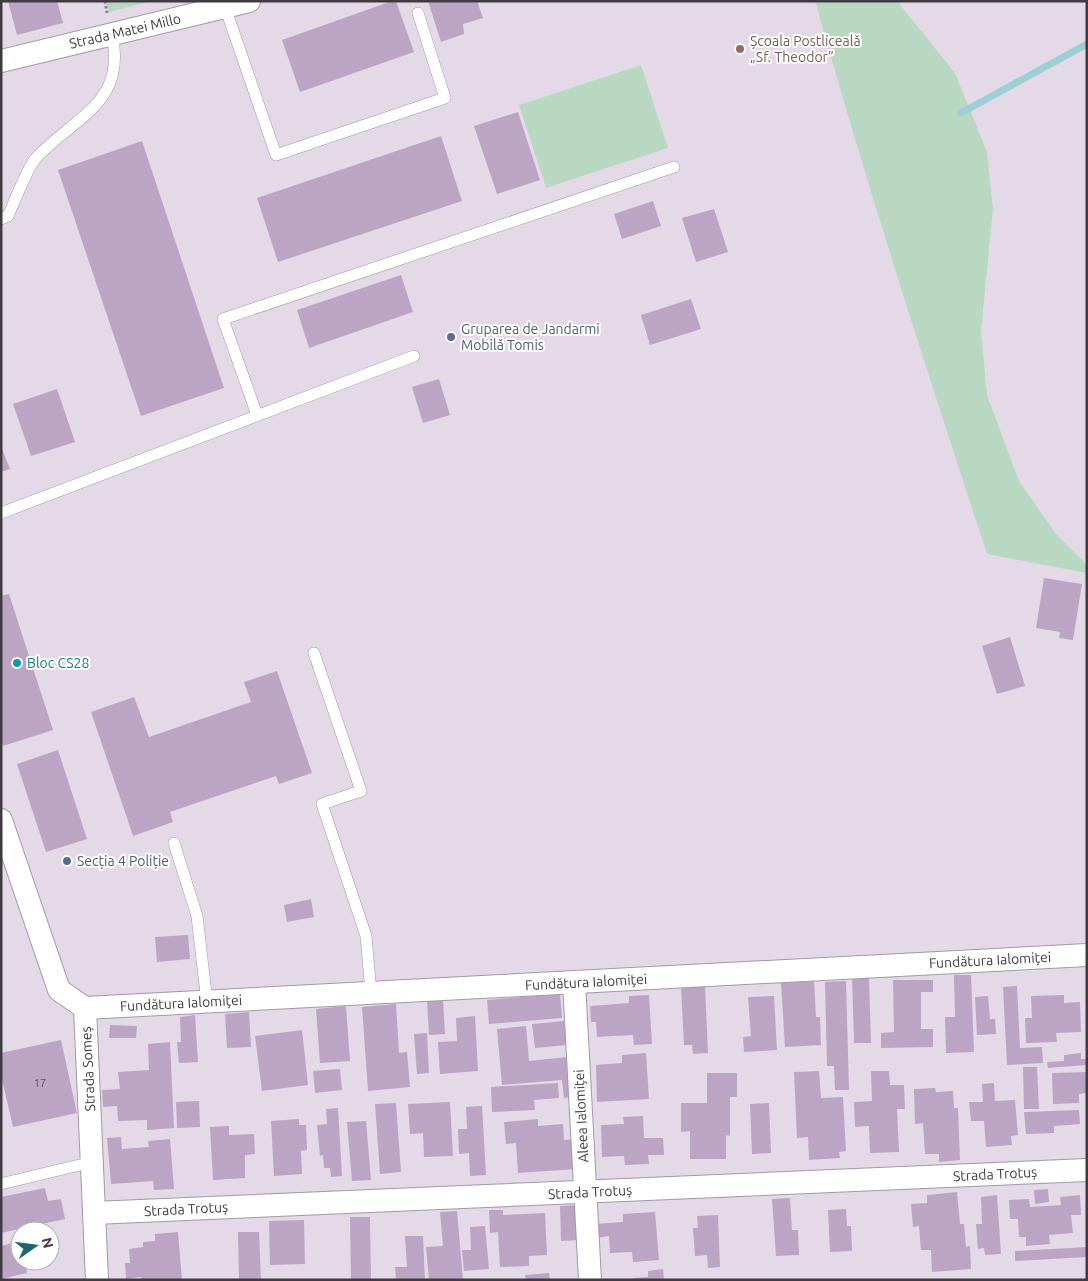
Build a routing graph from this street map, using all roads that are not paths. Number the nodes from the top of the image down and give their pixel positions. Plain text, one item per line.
1 (249, 1) edge
2 (225, 7) junction
3 (418, 13) dead end
4 (112, 34) junction
5 (1, 61) edge
6 (674, 167) dead end
7 (1, 219) edge
8 (414, 356) dead end
9 (257, 415) junction
10 (1, 513) edge
11 (314, 654) dead end
12 (1, 820) edge
13 (174, 843) dead end
14 (1087, 955) edge
15 (574, 982) junction
16 (371, 993) junction
17 (207, 1002) junction
18 (85, 1008) junction
19 (92, 1162) junction
20 (1087, 1170) edge
21 (1, 1184) edge
22 (585, 1192) junction
23 (94, 1213) junction
24 (97, 1280) edge
25 (590, 1280) edge

1 - 2 street, Strada Matei Millo
2 - 3 lane
2 - 4 street, Strada Matei Millo
4 - 5 street, Strada Matei Millo
4 - 7 lane
6 - 9 lane
8 - 9 lane
9 - 10 lane
11 - 16 lane
12 - 18 street, Strada Someș
13 - 17 lane
14 - 15 street, Fundătura Ialomiței
15 - 16 street, Fundătura Ialomiței
15 - 22 street, Aleea Ialomiței
16 - 17 street, Fundătura Ialomiței
17 - 18 street, Fundătura Ialomiței
18 - 19 street, Strada Someș
19 - 21 lane
19 - 23 street, Strada Someș
20 - 22 street, Strada Trotuș
22 - 23 street, Strada Trotuș
22 - 25 street, Aleea Ialomiței
23 - 24 street, Strada Someș

